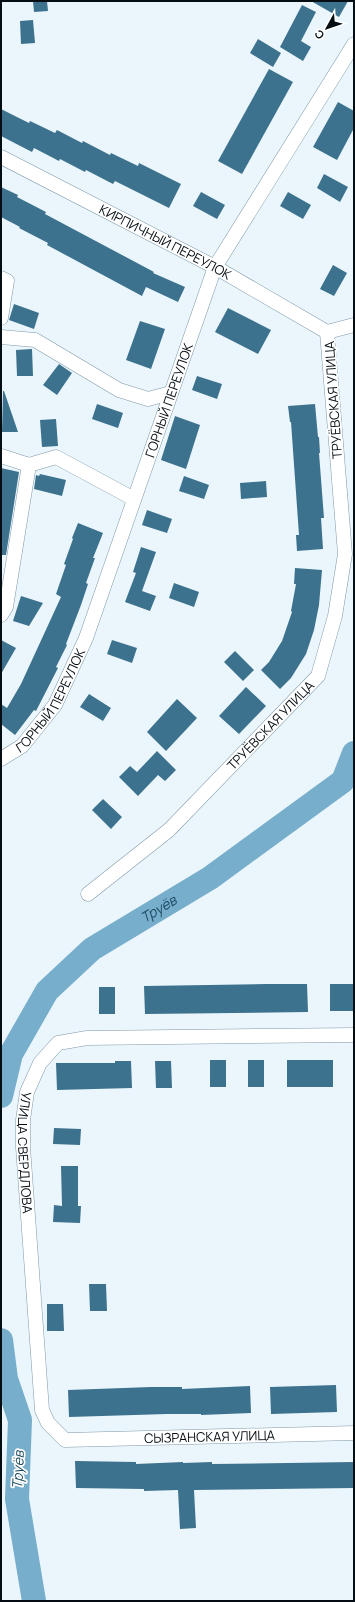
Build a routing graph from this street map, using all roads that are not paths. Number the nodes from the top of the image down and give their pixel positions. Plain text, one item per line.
1 (354, 44) edge
2 (1, 157) edge
3 (215, 267) junction
4 (1, 278) edge
5 (1, 318) edge
6 (354, 325) edge
7 (327, 332) junction
8 (1, 337) edge
9 (171, 393) junction
10 (1, 456) edge
11 (28, 465) junction
12 (134, 499) junction
13 (3, 608) edge
14 (1, 759) edge
15 (88, 894) dead end
16 (354, 1035) edge
17 (354, 1433) edge
18 (65, 1440) joint

1 - 3 street, ГОРНЫЙ ПЕРЕУЛОК
2 - 3 street, КИРПИЧНЫЙ ПЕРЕУЛОК
3 - 7 street, КИРПИЧНЫЙ ПЕРЕУЛОК
3 - 9 street, ГОРНЫЙ ПЕРЕУЛОК
4 - 5 street
6 - 7 street
7 - 15 street, ТРУЁВСКАЯ УЛИЦА
8 - 9 street
9 - 12 street, ГОРНЫЙ ПЕРЕУЛОК
10 - 11 street
11 - 12 street
11 - 13 street
12 - 14 street, ГОРНЫЙ ПЕРЕУЛОК
16 - 18 street, УЛИЦА СВЕРДЛОВА
17 - 18 street, СЫЗРАНСКАЯ УЛИЦА

